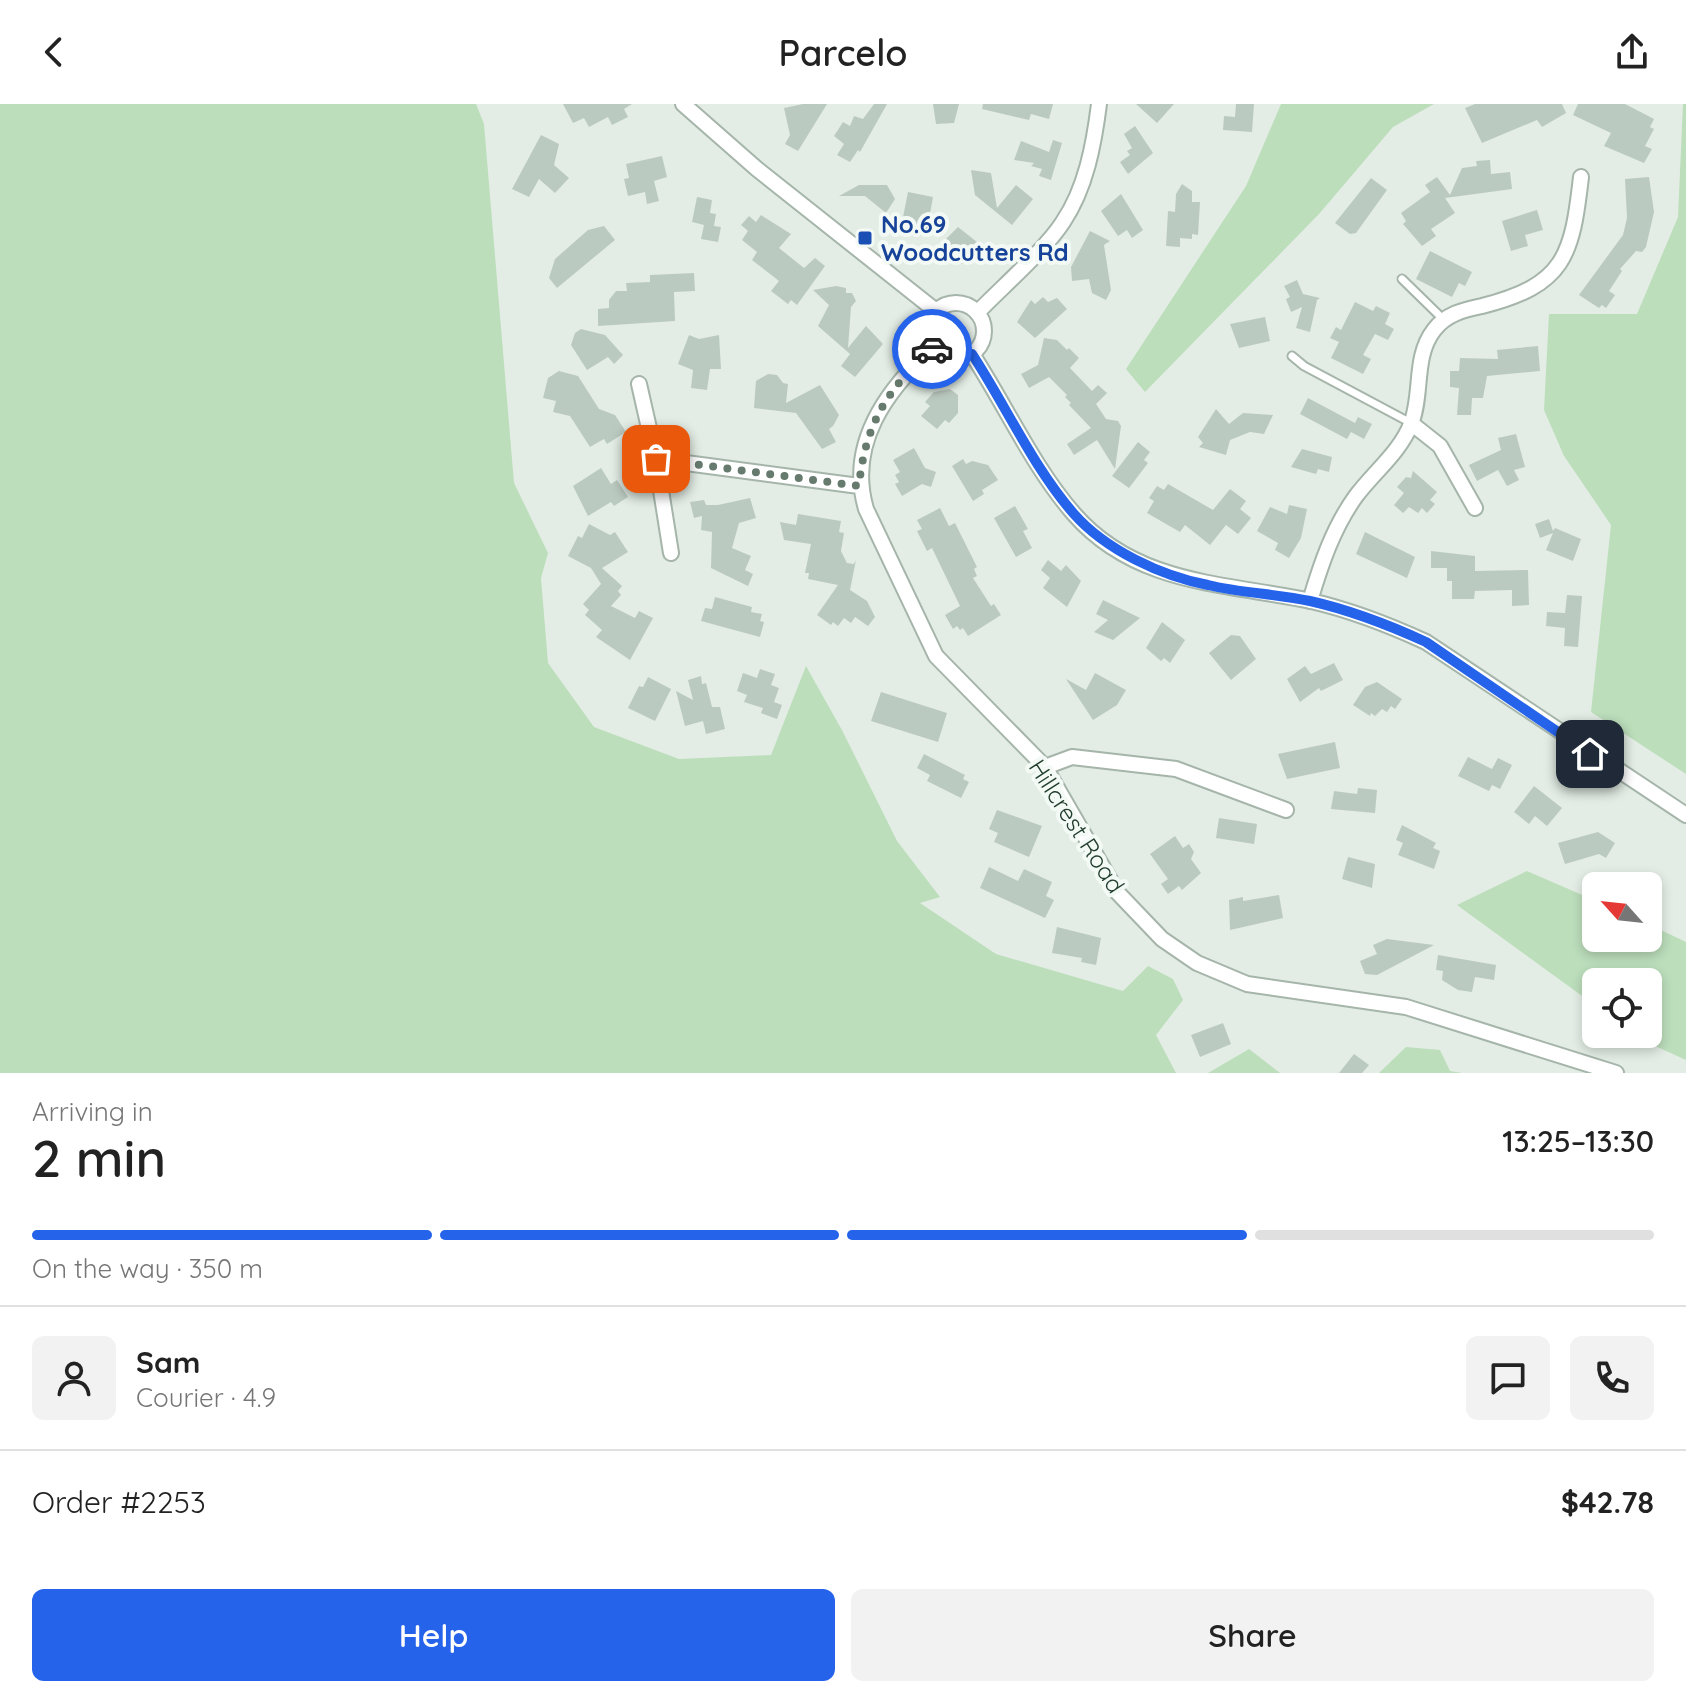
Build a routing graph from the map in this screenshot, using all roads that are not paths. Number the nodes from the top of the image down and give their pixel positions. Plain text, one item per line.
1 (683, 104) edge
2 (1099, 104) edge
3 (1581, 177) dead end
4 (1402, 279) dead end
5 (936, 311) junction
6 (977, 313) junction
7 (1444, 320) junction
8 (933, 348) junction
9 (972, 354) junction
10 (1292, 356) dead end
11 (639, 384) dead end
12 (1411, 423) junction
13 (656, 459) junction
14 (859, 486) junction
15 (1475, 508) dead end
16 (671, 553) dead end
17 (1310, 601) junction
18 (1045, 767) junction
19 (1286, 810) dead end
20 (1686, 815) edge
21 (1616, 1073) edge

1 - 5 street
2 - 6 street
3 - 7 street
4 - 7 lane
5 - 6 street
5 - 8 street
6 - 9 street
7 - 12 street
8 - 9 street
8 - 14 street, Hillcrest Road
9 - 17 street
10 - 12 lane
11 - 13 street
12 - 15 street
12 - 17 street
13 - 14 street
13 - 16 street
14 - 18 street, Hillcrest Road
17 - 20 street
18 - 19 street
18 - 21 street, Hillcrest Road

